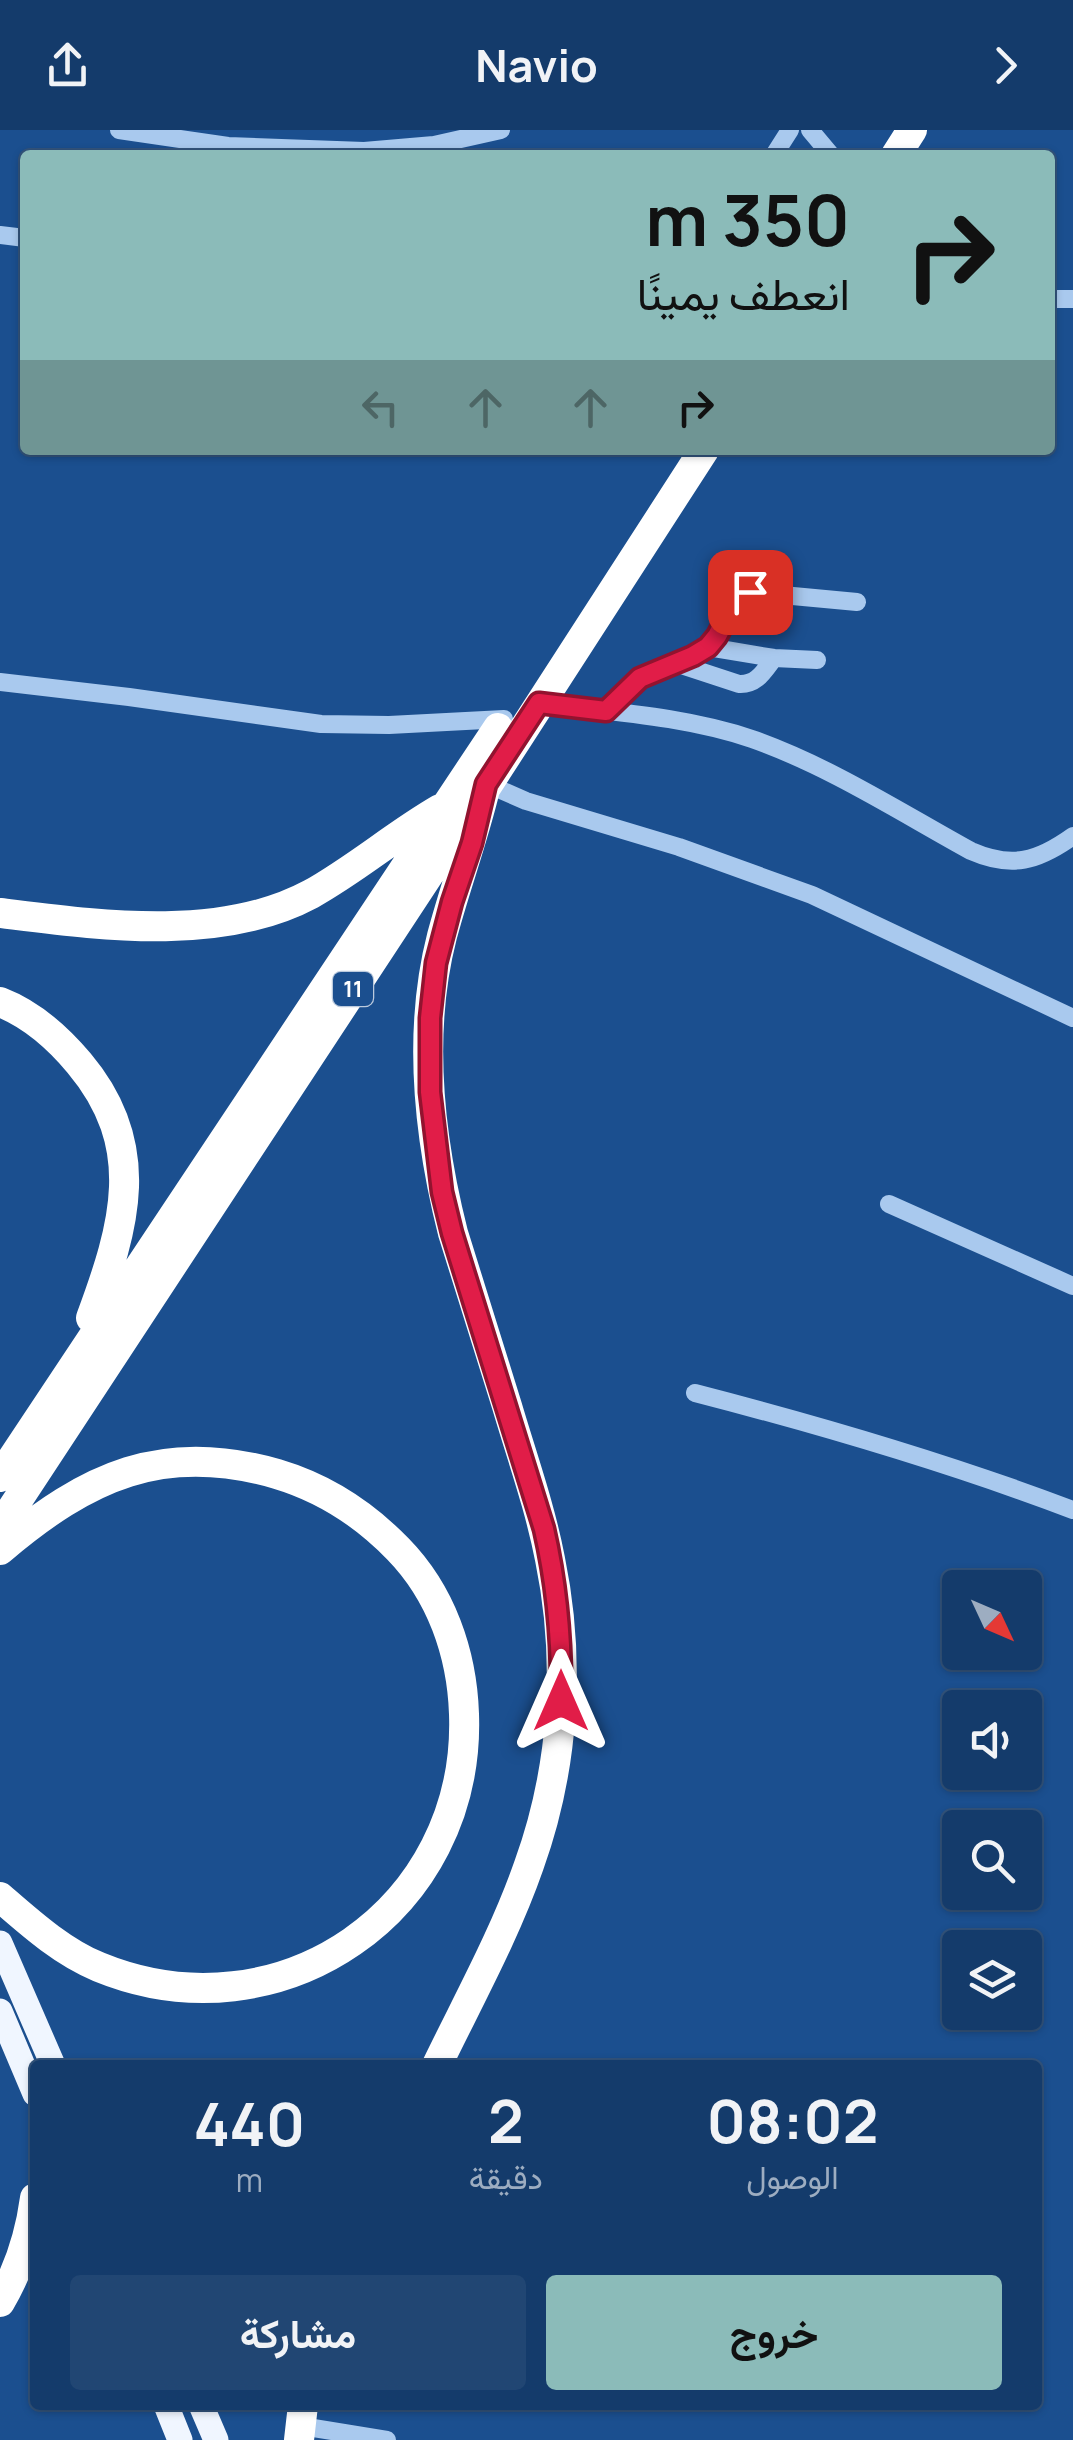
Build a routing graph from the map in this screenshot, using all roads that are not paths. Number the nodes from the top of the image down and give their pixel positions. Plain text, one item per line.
1 (119, 130) edge
2 (501, 130) edge
3 (810, 130) edge
4 (337, 150) edge
5 (376, 150) edge
6 (827, 150) edge
7 (679, 455) edge
8 (701, 455) edge
9 (858, 602) dead end
10 (708, 647) junction
11 (774, 658) junction
12 (816, 660) dead end
13 (675, 663) junction
14 (0, 682) edge
15 (539, 703) junction
16 (606, 711) junction
17 (504, 720) junction
18 (486, 786) junction
19 (447, 805) junction
20 (1073, 836) edge
21 (0, 913) edge
22 (0, 1002) edge
23 (1073, 1018) edge
24 (889, 1204) dead end
25 (1073, 1286) edge
26 (74, 1364) junction
27 (694, 1393) dead end
28 (0, 1478) edge
29 (1073, 1510) edge
30 (0, 1526) edge
31 (0, 1550) edge
32 (0, 1898) edge
33 (0, 1943) edge
34 (0, 2011) edge
35 (51, 2060) edge
36 (440, 2060) edge
37 (30, 2082) edge
38 (30, 2231) edge
39 (0, 2302) edge
40 (168, 2410) edge
41 (203, 2410) edge
42 (301, 2424) edge
43 (180, 2440) edge
44 (216, 2440) edge
45 (387, 2440) edge

1 - 4 street
2 - 5 street
3 - 6 street
7 - 17 highway, 11
8 - 15 highway, 11
9 - 10 street
10 - 11 street
10 - 13 street
11 - 12 street
11 - 13 street
13 - 16 street
14 - 17 street
15 - 16 street
15 - 18 highway, 11
16 - 20 street
17 - 19 highway, 11
18 - 23 street
18 - 30 highway, 11
18 - 36 highway
19 - 21 highway
19 - 26 highway, 11
22 - 26 highway
24 - 25 street
26 - 28 highway, 11
27 - 29 street
31 - 32 highway
33 - 35 main road
34 - 37 main road
38 - 39 highway
40 - 43 main road
41 - 44 main road
42 - 45 street

